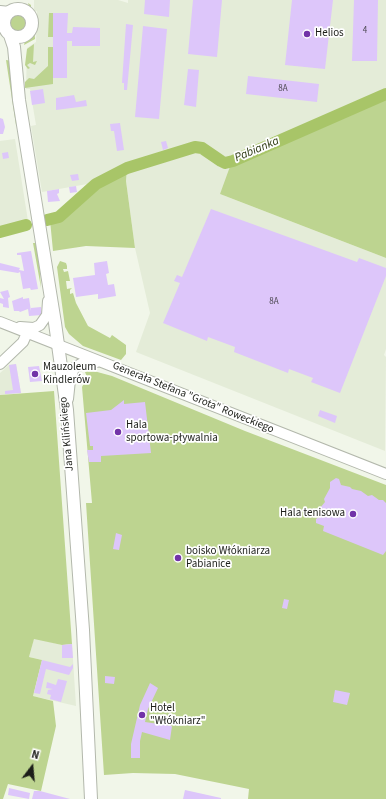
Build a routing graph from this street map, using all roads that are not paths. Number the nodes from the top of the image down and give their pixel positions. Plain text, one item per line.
1 (12, 14) edge
2 (24, 35) junction
3 (17, 72) junction
4 (46, 267) junction
5 (2, 322) edge
6 (27, 333) junction
7 (58, 345) junction
8 (0, 364) edge
9 (108, 364) junction
10 (67, 410) junction
11 (386, 474) edge
12 (91, 799) edge

1 - 2 main road
1 - 2 main road, Jana Kilińskiego
1 - 3 main road, Jana Kilińskiego
2 - 3 main road, Jana Kilińskiego
3 - 4 main road, Jana Kilińskiego
4 - 5 street
4 - 7 main road, Jana Kilińskiego
5 - 6 street, Generała Stefana "Grota" Roweckiego
6 - 7 street, Generała Stefana "Grota" Roweckiego
6 - 8 street
7 - 9 street, Generała Stefana "Grota" Roweckiego
7 - 10 main road, Jana Kilińskiego
9 - 10 street
9 - 11 street, Generała Stefana "Grota" Roweckiego
10 - 12 main road, Jana Kilińskiego

